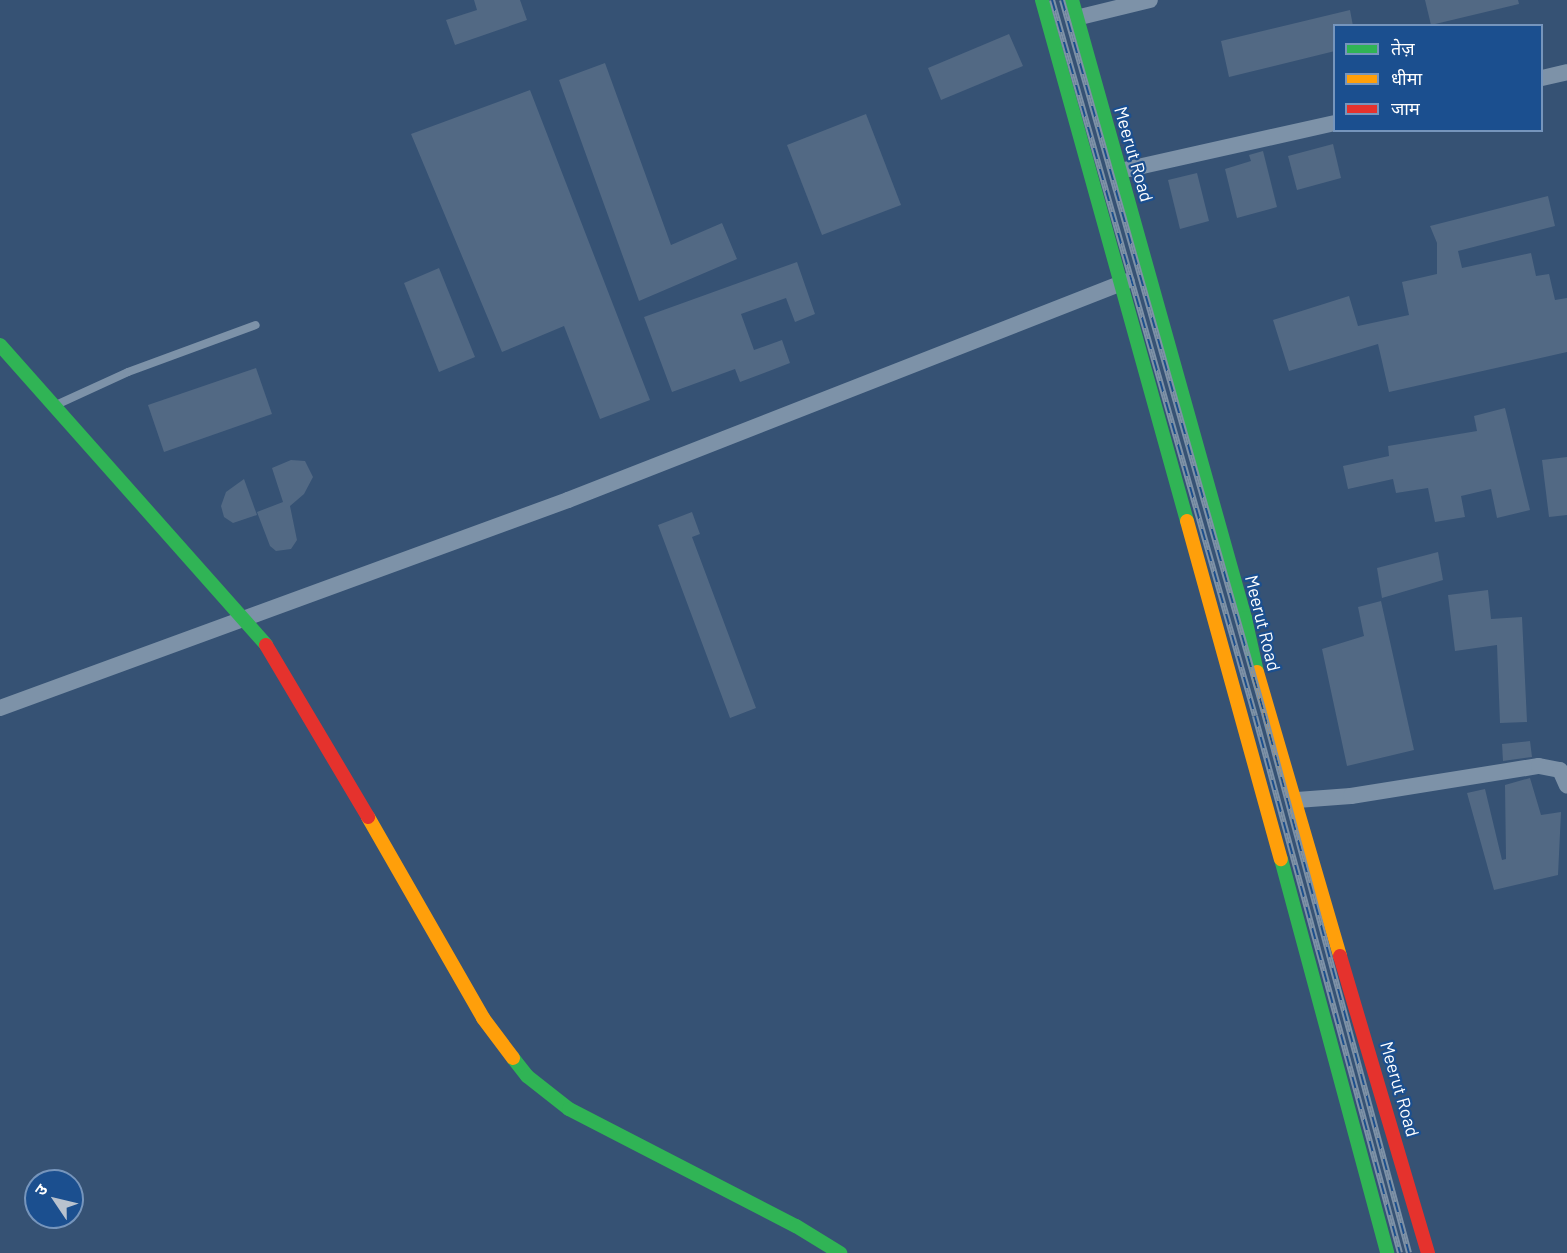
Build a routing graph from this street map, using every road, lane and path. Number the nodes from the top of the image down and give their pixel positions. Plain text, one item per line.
1 (1042, 0) edge
2 (1072, 0) edge
3 (1150, 0) edge
4 (1076, 18) junction
5 (1567, 72) edge
6 (1543, 78) edge
7 (1333, 123) edge
8 (1120, 171) junction
9 (1149, 273) junction
10 (1120, 284) junction
11 (256, 325) dead end
12 (0, 345) edge
13 (56, 406) junction
14 (248, 620) junction
15 (0, 708) edge
16 (1567, 786) edge
17 (1297, 800) junction
18 (840, 1253) edge
19 (1387, 1253) edge
20 (1428, 1253) edge

1 - 10 main road
2 - 4 main road, Meerut Road
3 - 4 street
4 - 8 main road, Meerut Road
5 - 6 street
7 - 8 street
8 - 9 main road, Meerut Road
9 - 10 street
9 - 17 main road, Meerut Road
10 - 14 street
10 - 19 main road
11 - 13 lane
12 - 13 main road
13 - 14 main road
14 - 15 street
14 - 18 main road
16 - 17 street
17 - 20 main road, Meerut Road

